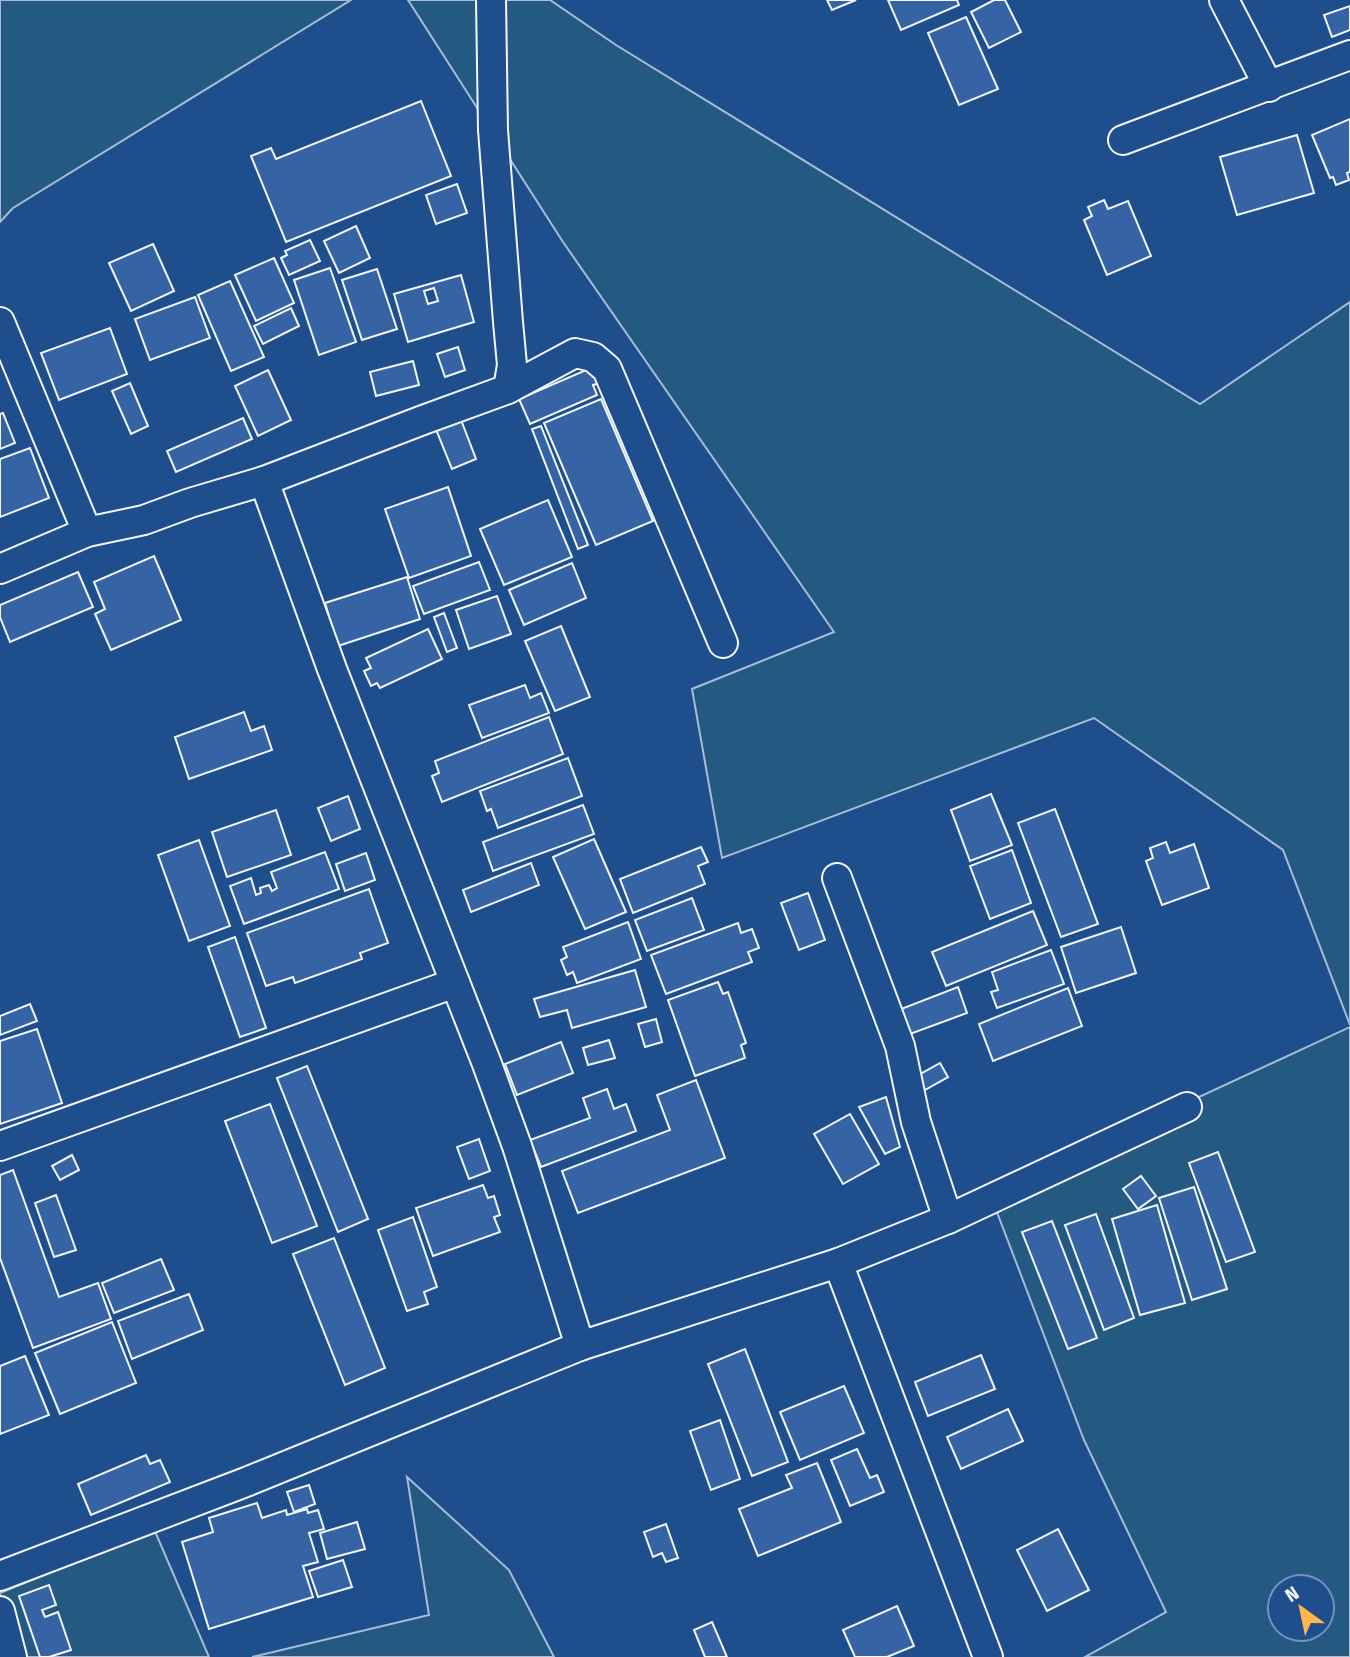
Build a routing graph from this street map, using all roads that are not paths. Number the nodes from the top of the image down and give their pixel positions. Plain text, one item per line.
1 (491, 0) edge
2 (1224, 0) edge
3 (1350, 55) edge
4 (1269, 87) junction
5 (1123, 140) dead end
6 (0, 322) edge
7 (508, 390) junction
8 (264, 481) junction
9 (87, 533) junction
10 (0, 569) edge
11 (723, 643) dead end
12 (837, 878) dead end
13 (455, 983) junction
14 (1187, 1107) dead end
15 (0, 1146) edge
16 (948, 1219) junction
17 (838, 1263) junction
18 (580, 1346) junction
19 (0, 1576) edge
20 (0, 1611) edge
21 (12, 1657) edge
22 (988, 1657) edge

1 - 7 street
2 - 4 street
3 - 4 street
4 - 5 street
6 - 9 street
7 - 8 street
7 - 11 street
8 - 9 street
8 - 13 street
9 - 10 street
12 - 16 street
13 - 15 street
13 - 18 street
14 - 16 street
16 - 17 street
17 - 18 street
17 - 22 street
18 - 19 street
20 - 21 street

